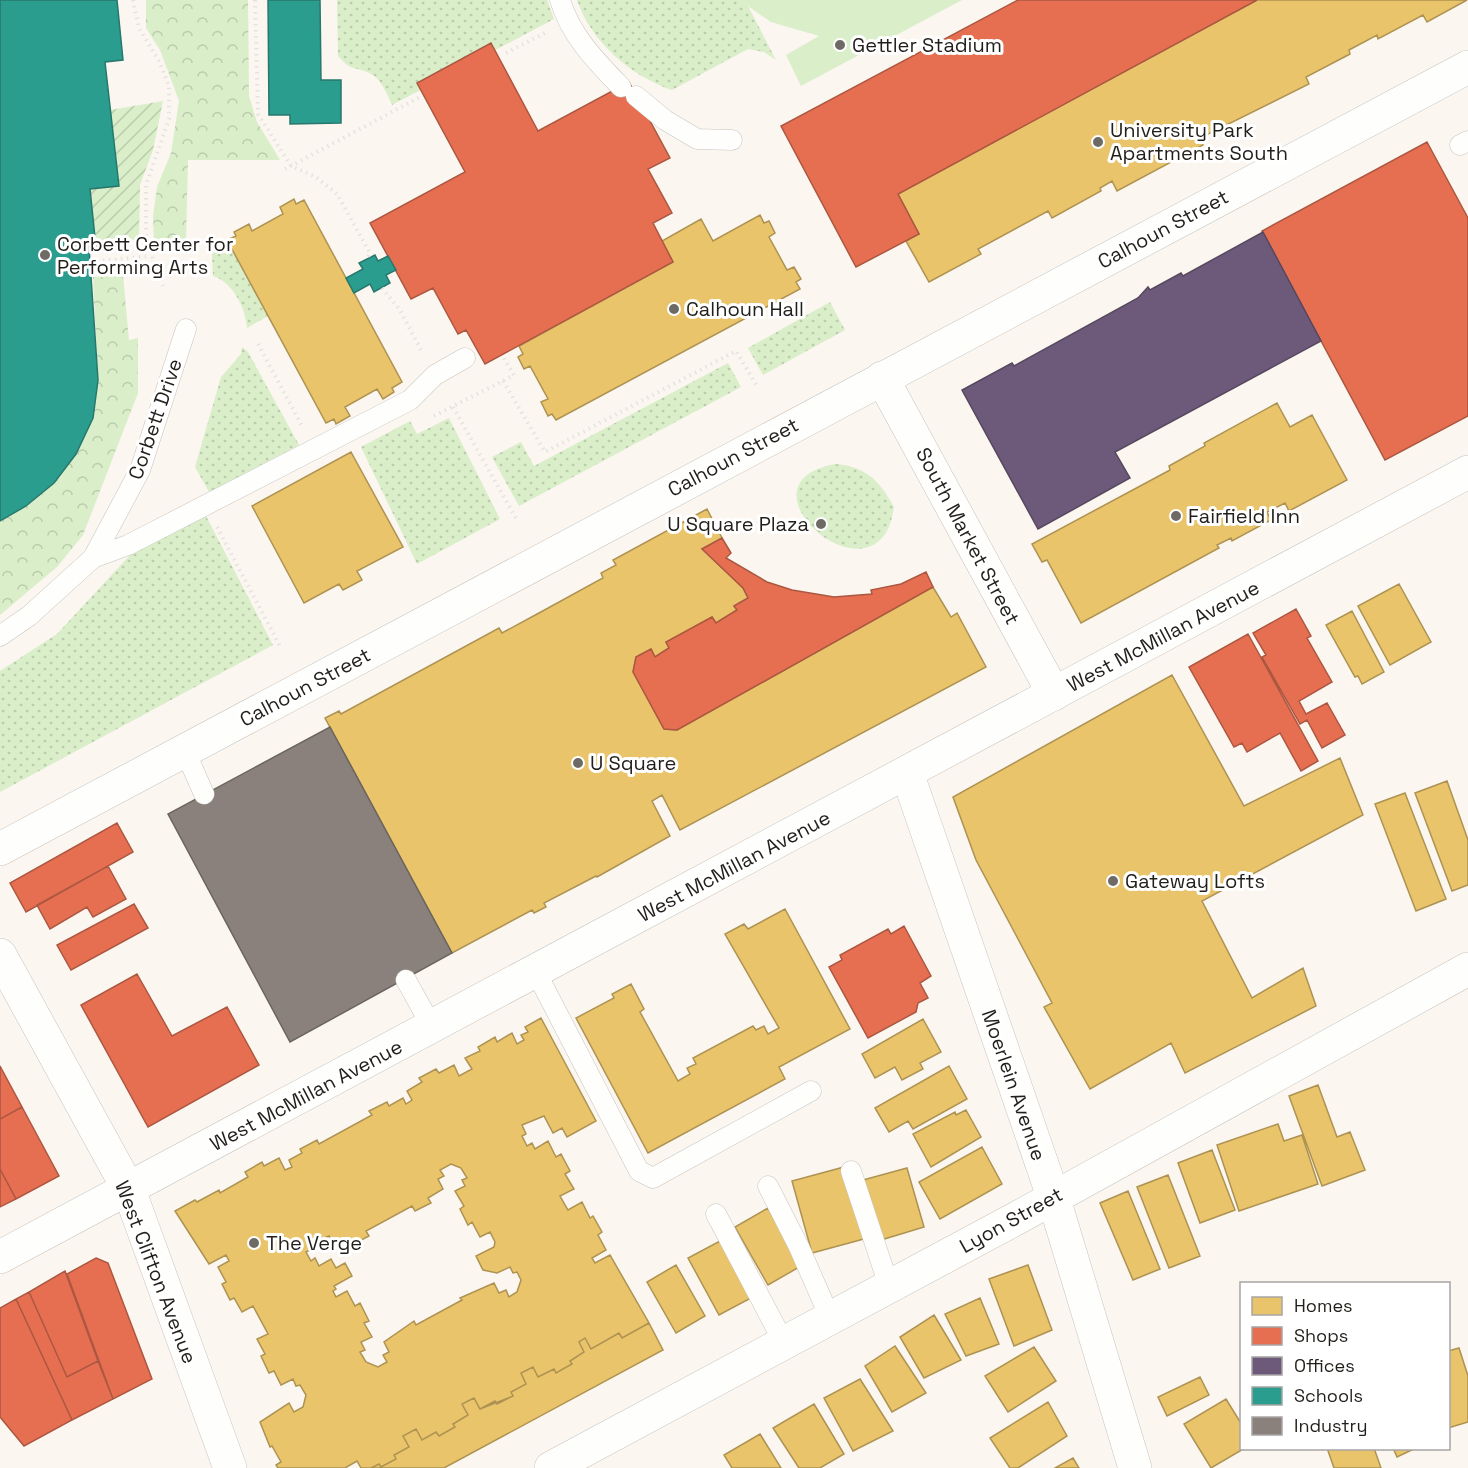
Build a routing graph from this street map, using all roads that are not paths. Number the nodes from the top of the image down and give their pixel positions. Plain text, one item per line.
1 (560, 0) edge
2 (1468, 67) edge
3 (732, 140) dead end
4 (186, 329) dead end
5 (465, 358) dead end
6 (882, 378) junction
7 (1468, 472) edge
8 (93, 558) junction
9 (0, 636) edge
10 (1054, 694) junction
11 (185, 751) junction
12 (907, 773) junction
13 (204, 794) dead end
14 (0, 849) edge
15 (0, 955) edge
16 (1468, 969) edge
17 (536, 972) junction
18 (406, 980) dead end
19 (8, 988) edge
20 (432, 1027) junction
21 (811, 1091) dead end
22 (851, 1171) dead end
23 (768, 1186) dead end
24 (129, 1190) junction
25 (1053, 1197) junction
26 (716, 1214) dead end
27 (0, 1257) edge
28 (889, 1286) junction
29 (830, 1318) junction
30 (784, 1343) junction
31 (230, 1468) edge
32 (551, 1468) edge
33 (1135, 1468) edge

1 - 3 lane
2 - 6 main road, Calhoun Street
4 - 8 lane, Corbett Drive
5 - 8 lane
6 - 10 main road, South Market Street
6 - 11 main road, Calhoun Street
7 - 10 main road, West McMillan Avenue
8 - 9 lane, Corbett Drive
10 - 12 main road, West McMillan Avenue
11 - 13 lane
11 - 14 main road, Calhoun Street
12 - 17 main road, West McMillan Avenue
12 - 25 main road, Moerlein Avenue
15 - 19 main road, West Clifton Avenue
16 - 25 main road, Lyon Street
17 - 20 main road, West McMillan Avenue
17 - 21 lane
18 - 20 lane
19 - 24 main road, West Clifton Avenue
20 - 24 main road, West McMillan Avenue
22 - 28 lane
23 - 29 lane
24 - 27 main road, West McMillan Avenue
24 - 31 main road, West Clifton Avenue
25 - 28 main road, Lyon Street
25 - 33 main road, Moerlein Avenue
26 - 30 lane
28 - 29 main road, Lyon Street
29 - 30 main road, Lyon Street
30 - 32 main road, Lyon Street

